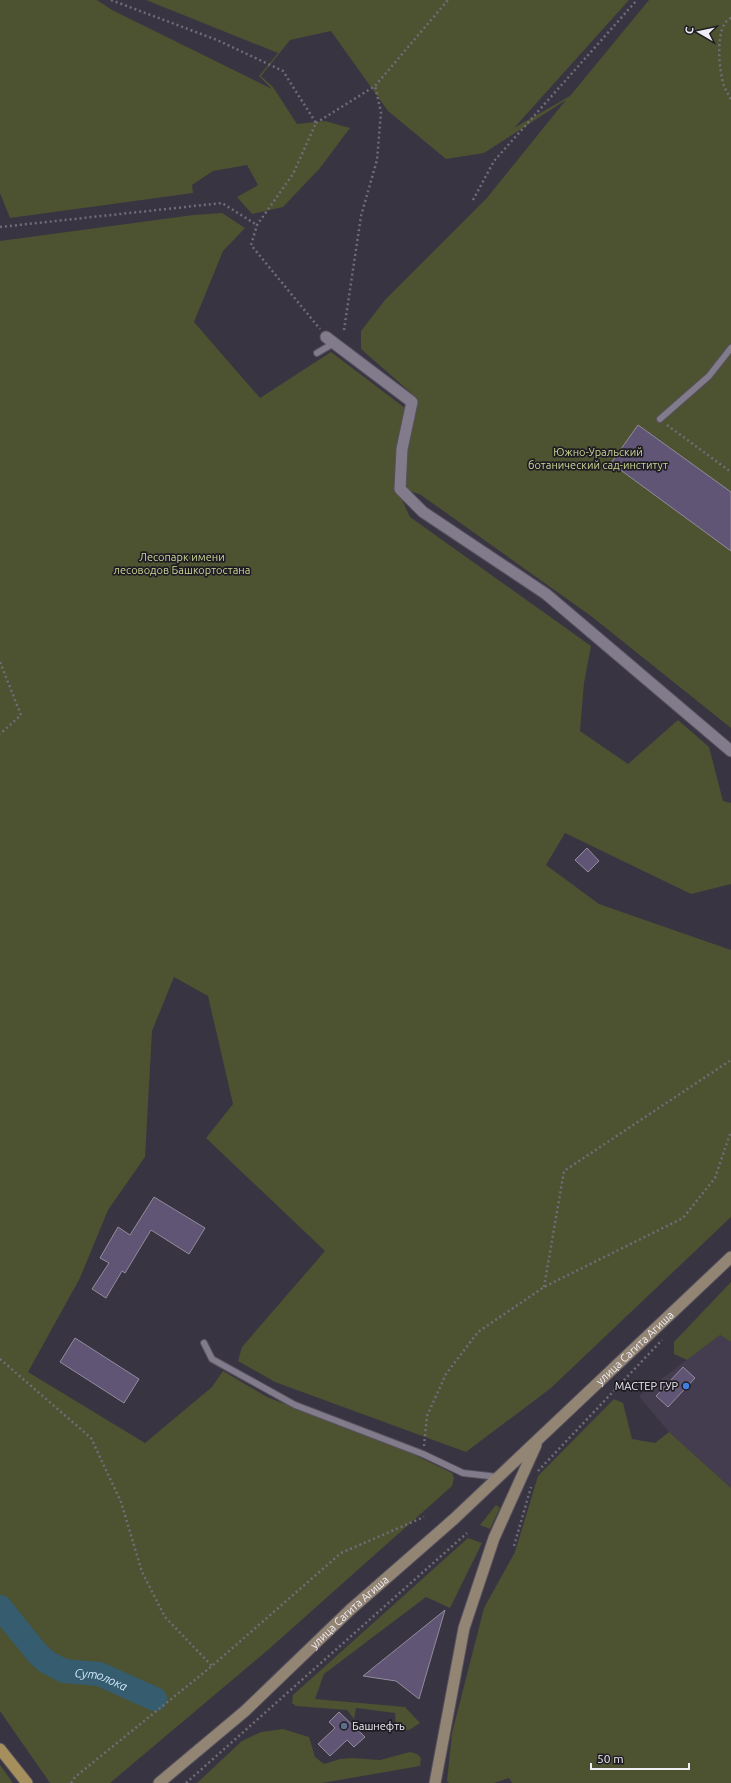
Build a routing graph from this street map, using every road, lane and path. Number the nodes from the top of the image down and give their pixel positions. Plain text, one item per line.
1 (111, 0) edge
2 (448, 0) edge
3 (637, 0) edge
4 (731, 18) edge
5 (375, 86) junction
6 (731, 100) edge
7 (316, 123) junction
8 (473, 200) dead end
9 (257, 225) junction
10 (0, 227) edge
11 (344, 330) dead end
12 (330, 340) junction
13 (731, 348) edge
14 (317, 353) dead end
15 (660, 420) joint
16 (731, 472) edge
17 (0, 662) edge
18 (0, 734) edge
19 (731, 751) edge
20 (731, 1060) edge
21 (731, 1131) edge
22 (731, 1257) edge
23 (544, 1287) junction
24 (664, 1338) dead end
25 (204, 1343) dead end
26 (0, 1359) edge
27 (538, 1439) junction
28 (423, 1454) junction
29 (536, 1474) dead end
30 (498, 1477) junction
31 (532, 1483) dead end
32 (424, 1517) dead end
33 (467, 1533) dead end
34 (514, 1546) dead end
35 (212, 1666) junction
36 (0, 1750) edge
37 (27, 1783) edge
38 (71, 1783) edge
39 (159, 1783) edge
40 (186, 1783) edge
41 (435, 1783) edge

1 - 7 path
2 - 5 path
3 - 8 path
4 - 6 path
5 - 7 path
5 - 11 path
7 - 9 path
9 - 10 path
9 - 12 path
12 - 14 lane
12 - 19 street
13 - 15 lane
15 - 16 path
17 - 18 path
20 - 23 path
21 - 23 path
22 - 27 main road, улица Сагита Агиша
23 - 28 path
24 - 29 path
25 - 28 lane
26 - 35 path
27 - 30 main road, улица Сагита Агиша
27 - 41 main road, улица Сагита Агиша
28 - 30 lane
30 - 39 main road, улица Сагита Агиша
31 - 34 path
32 - 35 path
33 - 40 path
35 - 38 path
36 - 37 main road

